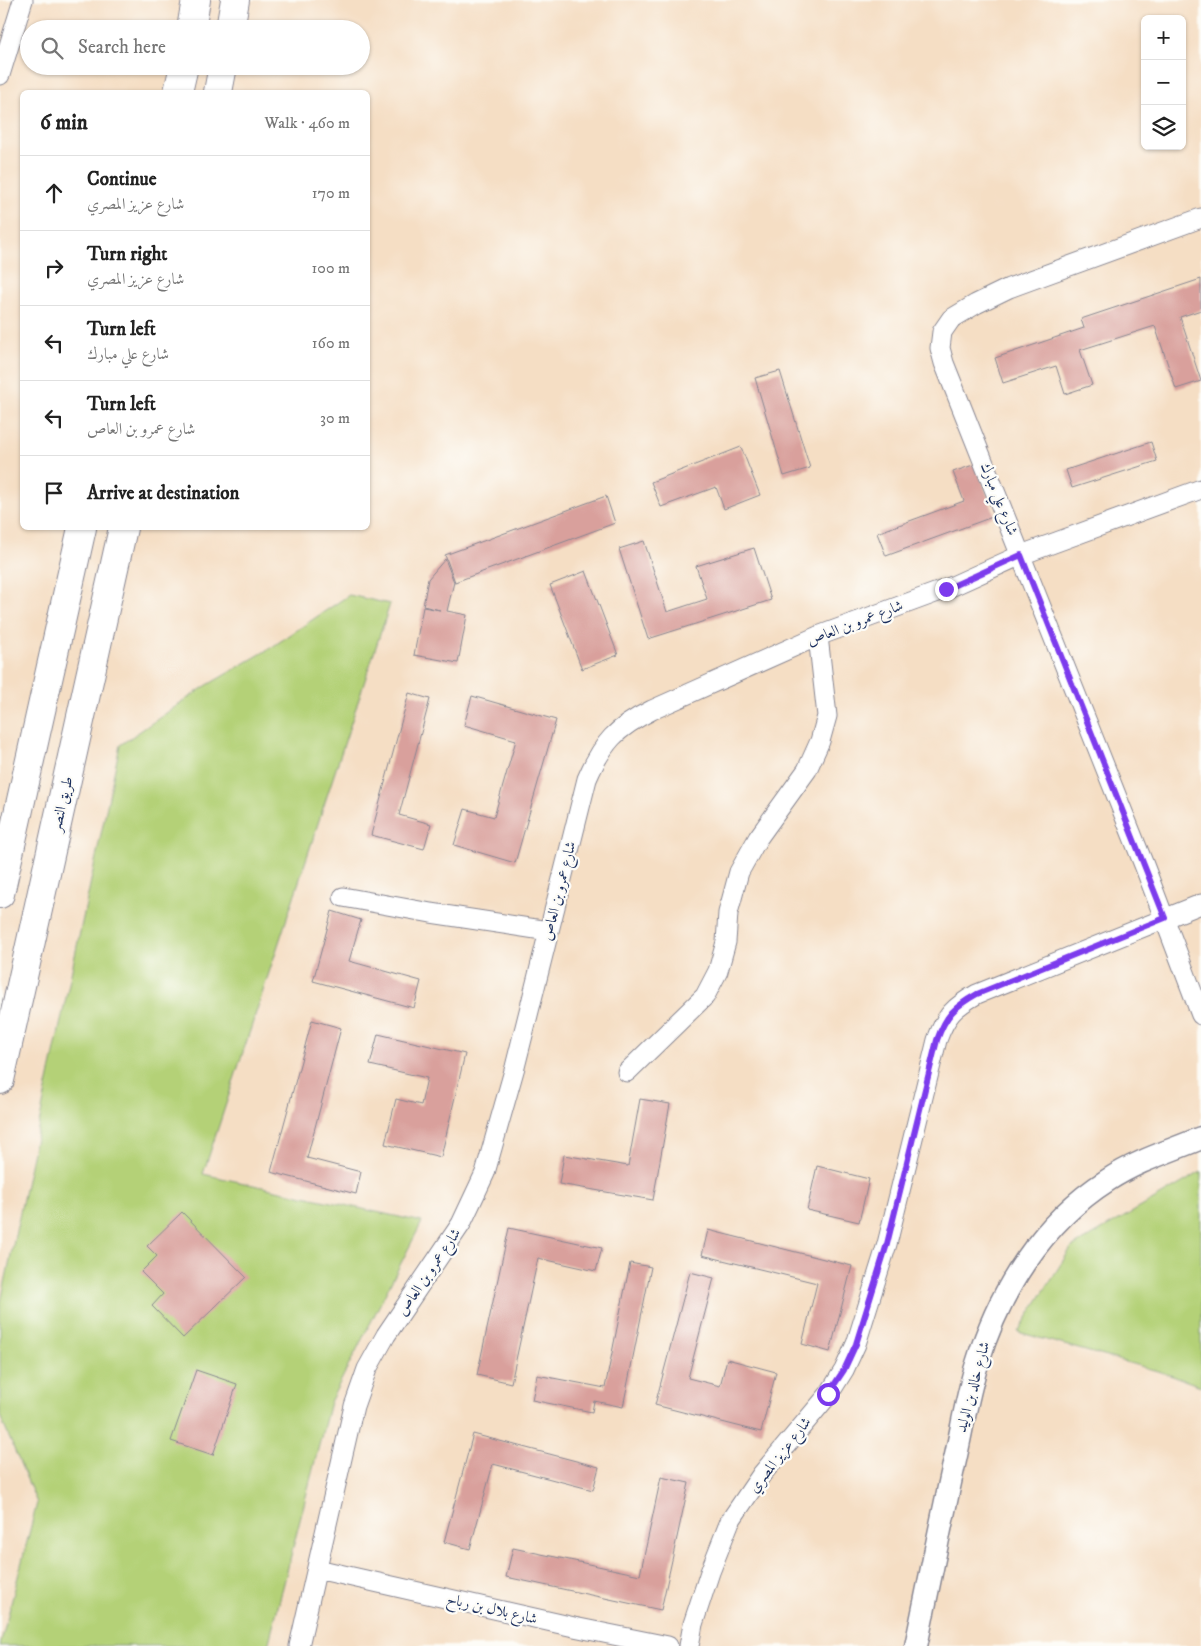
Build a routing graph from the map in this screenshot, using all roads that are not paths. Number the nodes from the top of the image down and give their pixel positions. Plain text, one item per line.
1 (24, 0) edge
2 (196, 0) edge
3 (235, 0) edge
4 (193, 20) edge
5 (232, 20) edge
6 (182, 75) edge
7 (221, 75) edge
8 (0, 76) edge
9 (178, 90) edge
10 (218, 90) edge
11 (1201, 218) edge
12 (1201, 489) edge
13 (82, 530) edge
14 (123, 530) edge
15 (1021, 555) junction
16 (818, 636) junction
17 (34, 744) junction
18 (74, 755) junction
19 (0, 894) edge
20 (343, 897) dead end
21 (1201, 904) edge
22 (1165, 918) junction
23 (549, 931) junction
24 (1201, 1015) edge
25 (627, 1072) dead end
26 (0, 1080) edge
27 (1201, 1138) edge
28 (317, 1569) junction
29 (299, 1646) edge
30 (668, 1646) edge
31 (689, 1646) edge
32 (916, 1646) edge

1 - 8 street
2 - 4 highway
3 - 5 highway
6 - 9 highway
7 - 10 highway
11 - 15 street, شارع علي مبارك
12 - 15 street, شارع عمرو بن العاص
13 - 17 highway
14 - 18 highway, طريق النصر
15 - 16 street, شارع عمرو بن العاص
15 - 22 street, شارع علي مبارك
16 - 23 street, شارع عمرو بن العاص
16 - 25 street
17 - 18 highway
17 - 19 highway
18 - 26 highway, طريق النصر
20 - 23 street
21 - 22 street, شارع عزيز المصري
22 - 24 street, شارع علي مبارك
22 - 31 street, شارع عزيز المصري
23 - 28 street, شارع عمرو بن العاص
27 - 32 street, شارع خالد بن الوليد
28 - 29 street, شارع عمرو بن العاص
28 - 30 street, شارع بلال بن رباح

